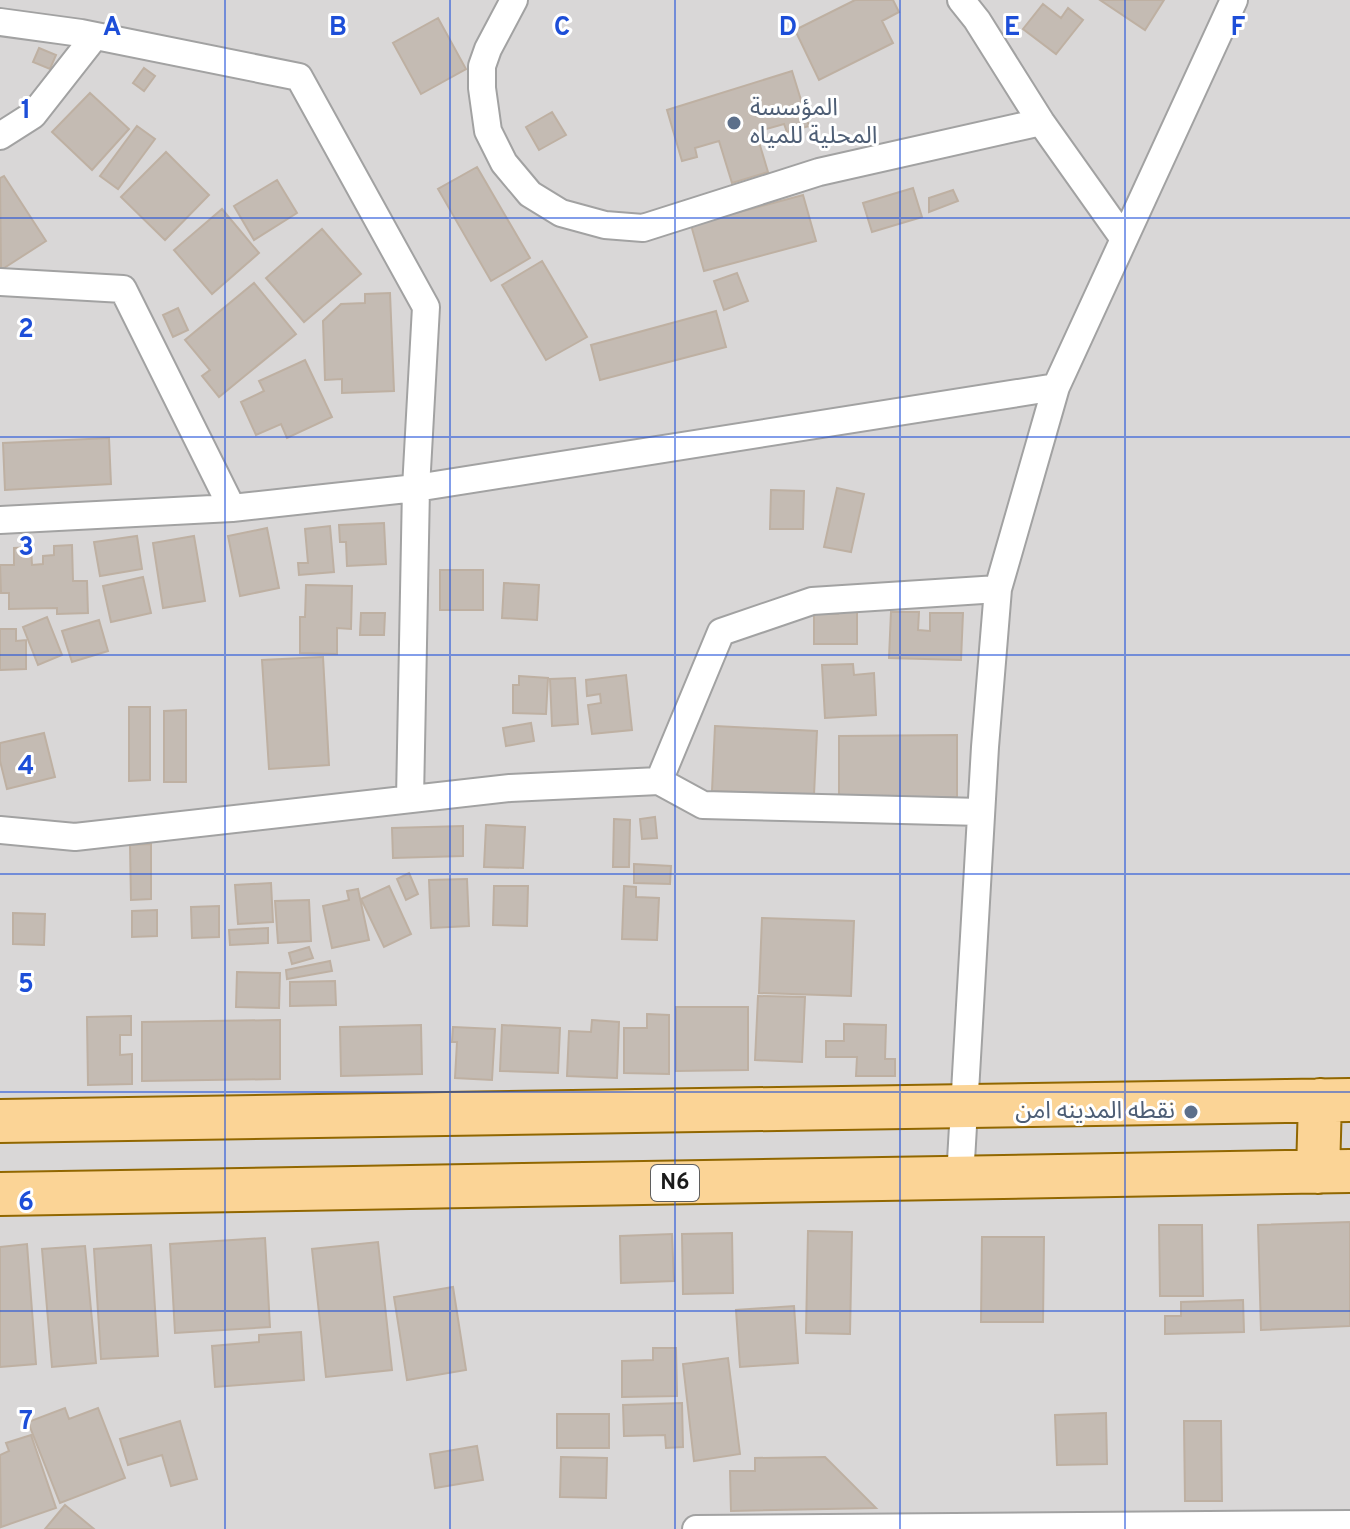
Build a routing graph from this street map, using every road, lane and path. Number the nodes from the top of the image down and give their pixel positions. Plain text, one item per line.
1 (514, 0) edge
2 (961, 0) edge
3 (1234, 0) edge
4 (0, 22) edge
5 (95, 36) junction
6 (1041, 122) junction
7 (0, 136) edge
8 (1124, 239) junction
9 (0, 282) edge
10 (1056, 387) junction
11 (416, 488) junction
12 (232, 508) junction
13 (0, 520) edge
14 (998, 589) junction
15 (659, 781) junction
16 (410, 799) junction
17 (981, 812) junction
18 (0, 830) edge
19 (1335, 1100) edge
20 (964, 1105) junction
21 (0, 1121) edge
22 (1334, 1172) edge
23 (960, 1178) junction
24 (0, 1194) edge
25 (1350, 1524) edge
26 (1088, 1528) edge
27 (696, 1529) edge

1 - 6 street
2 - 6 street
3 - 8 street
4 - 5 street
5 - 7 street
5 - 11 street
6 - 8 street
8 - 10 street
9 - 12 street
10 - 11 street
10 - 14 street
11 - 12 street
11 - 16 street
12 - 13 street
14 - 15 street
14 - 17 street
15 - 16 street
15 - 17 street
16 - 18 street
17 - 20 street
19 - 20 main road
19 - 22 main road
20 - 21 main road
20 - 23 street
22 - 23 main road, N6
23 - 24 main road, N6
25 - 26 street
26 - 27 street

